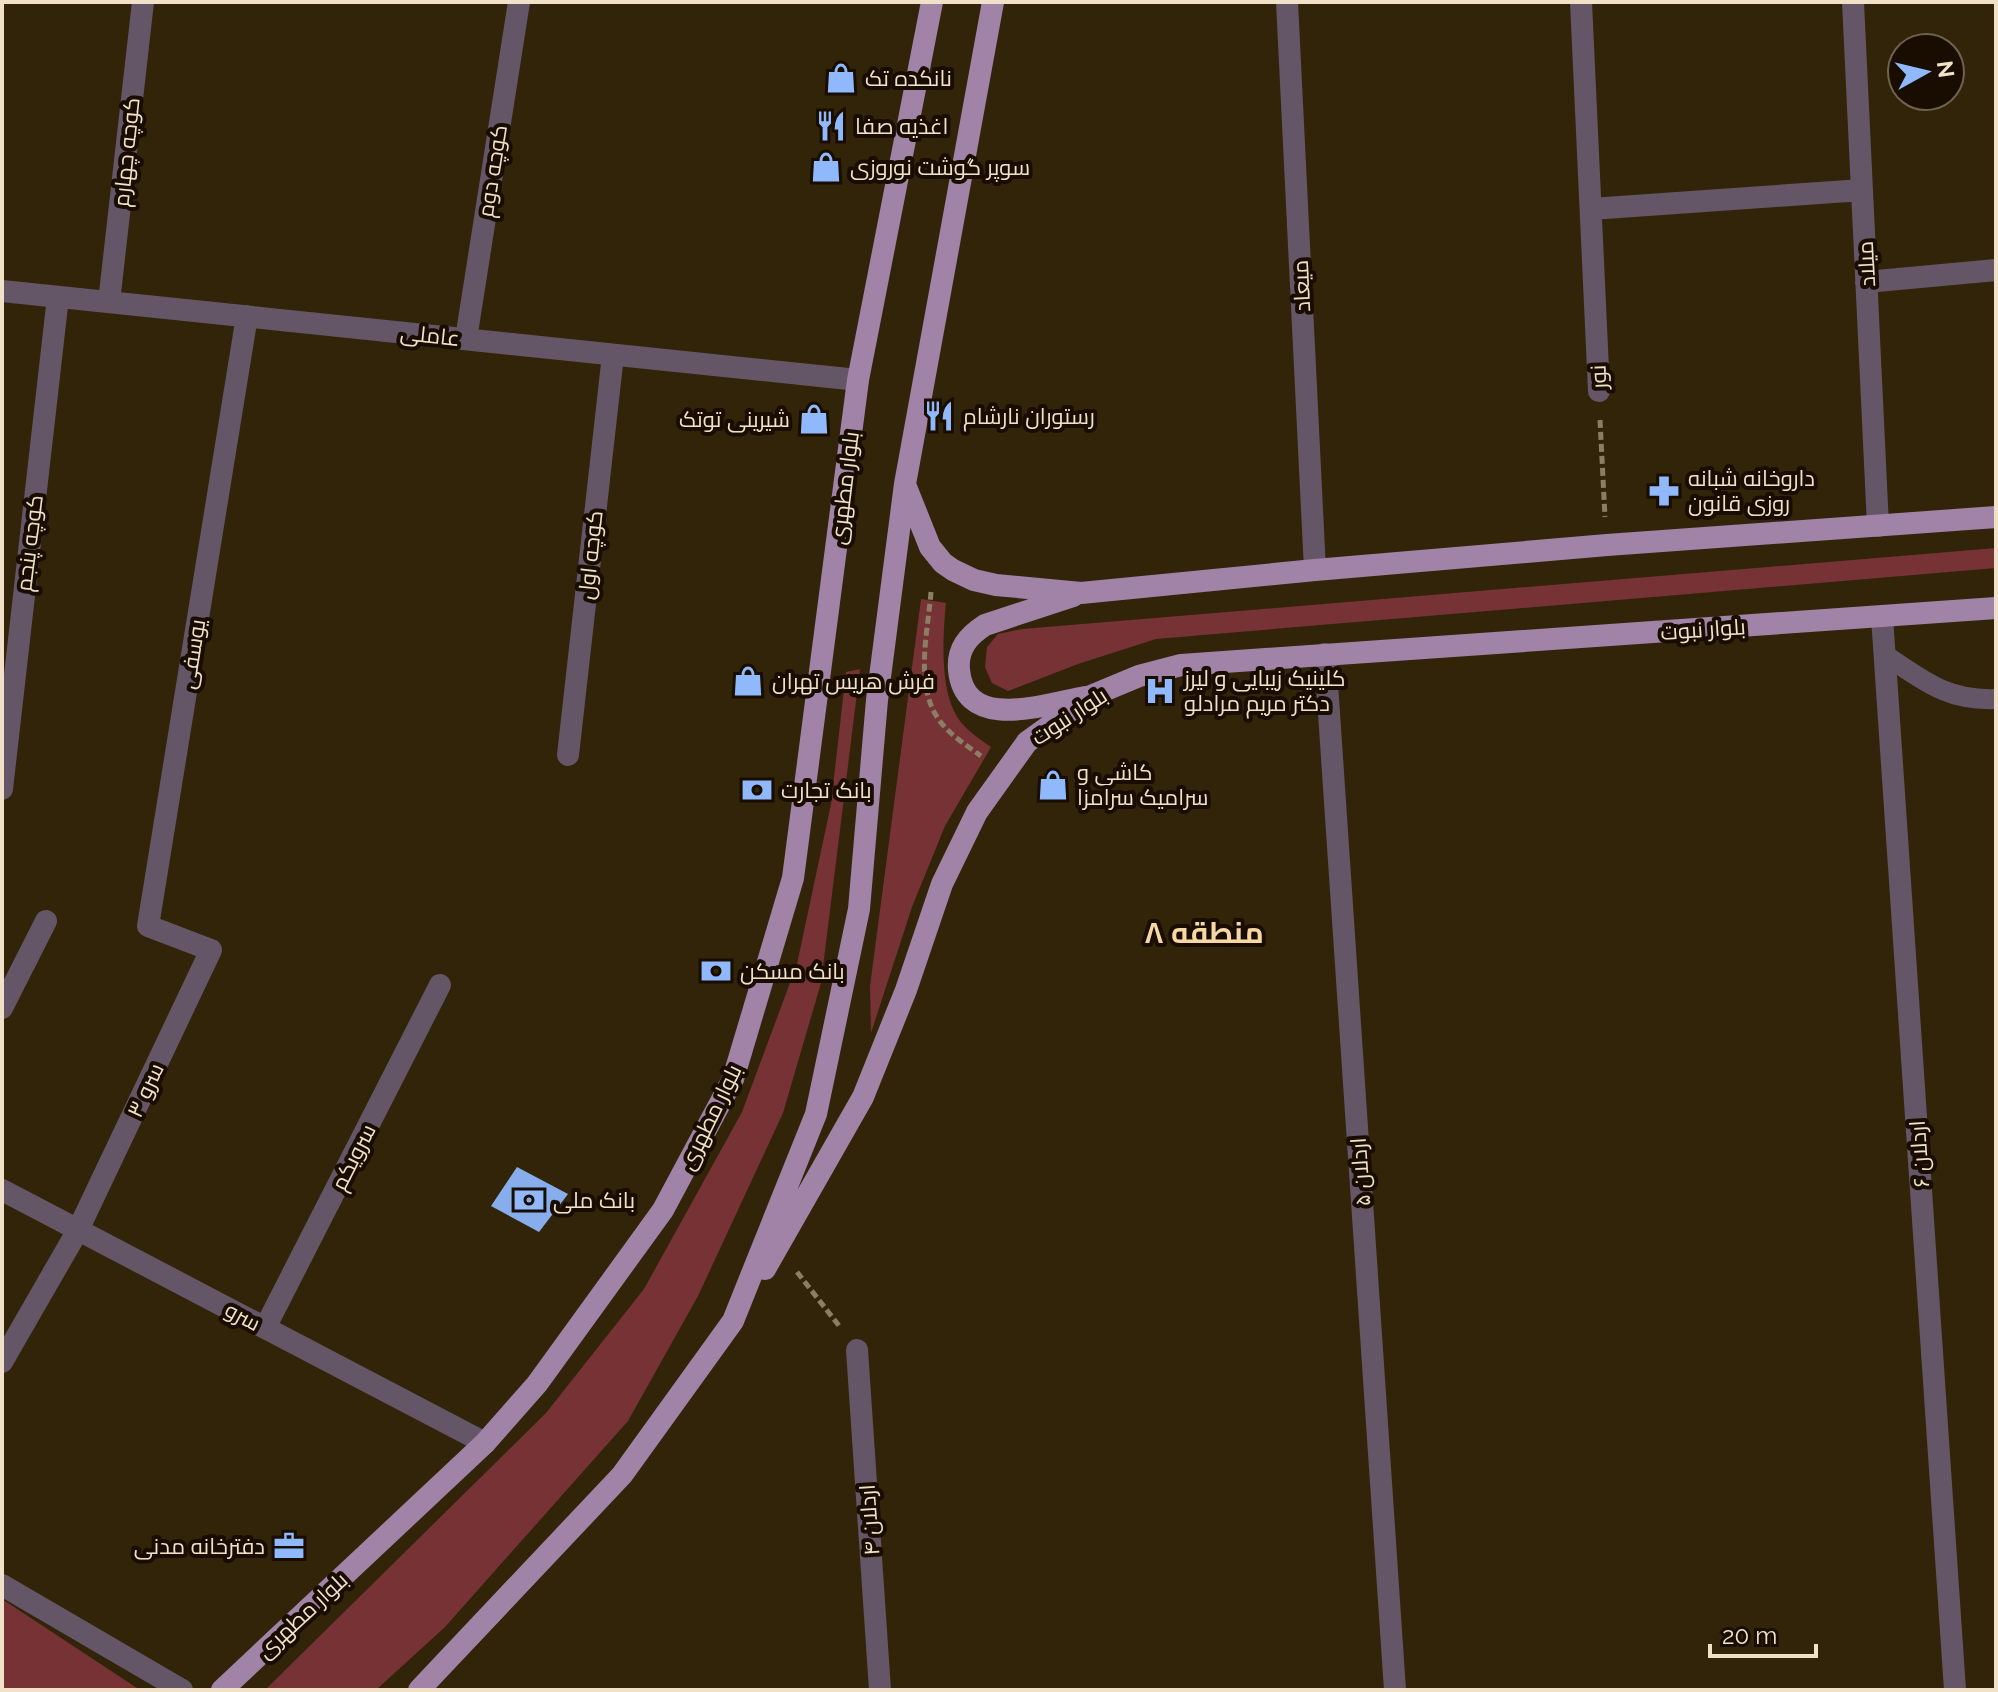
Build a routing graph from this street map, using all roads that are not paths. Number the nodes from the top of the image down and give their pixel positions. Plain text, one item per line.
1 (143, 2) edge
2 (519, 2) edge
3 (932, 2) edge
4 (993, 2) edge
5 (1287, 2) edge
6 (1581, 2) edge
7 (1853, 2) edge
8 (1862, 190) junction
9 (1591, 209) junction
10 (1996, 270) edge
11 (1866, 282) junction
12 (2, 291) edge
13 (58, 297) junction
14 (109, 302) junction
15 (247, 316) junction
16 (466, 339) junction
17 (613, 355) junction
18 (858, 380) junction
19 (1599, 391) road end
20 (905, 484) junction
21 (1996, 517) edge
22 (1878, 526) junction
23 (1315, 570) junction
24 (1081, 593) junction
25 (1996, 608) edge
26 (1882, 617) junction
27 (1325, 654) junction
28 (1885, 655) junction
29 (1091, 696) junction
30 (1996, 699) edge
31 (6, 713) edge
32 (568, 755) dead end
33 (2, 789) edge
34 (46, 921) dead end
35 (211, 950) joint
36 (440, 985) dead end
37 (2, 1008) edge
38 (2, 1190) edge
39 (78, 1230) junction
40 (733, 1321) junction
41 (265, 1328) junction
42 (857, 1350) road end
43 (2, 1362) edge
44 (485, 1443) junction
45 (2, 1585) edge
46 (182, 1690) edge
47 (222, 1690) edge
48 (419, 1690) edge
49 (880, 1690) edge
50 (1395, 1690) edge
51 (1955, 1690) edge

1 - 14 street, کوچه چهارم
2 - 16 street, کوچه دوم
3 - 18 main road, بلوار مطهری
4 - 20 main road
5 - 23 street, میعاد
6 - 9 street, نور
7 - 8 street, میلاد
8 - 9 street
8 - 11 street, میلاد
9 - 19 street, نور
10 - 11 street
11 - 22 street, میلاد
12 - 13 street, عاملی
13 - 14 street, عاملی
13 - 31 street, کوچه پنجم
14 - 15 street, عاملی
15 - 16 street, عاملی
15 - 35 street, یوسفی
16 - 17 street, عاملی
17 - 18 street, عاملی
17 - 32 street, کوچه اول
18 - 44 main road, بلوار مطهری
20 - 24 main road
20 - 40 main road
21 - 22 main road
22 - 23 main road
23 - 24 main road
24 - 29 main road
25 - 26 main road, بلوار نبوت
26 - 27 main road, بلوار نبوت
26 - 28 street, اردلان ۶
27 - 29 main road, بلوار نبوت
27 - 50 street, اردلان ۵
28 - 30 lane
28 - 51 street, اردلان ۶
29 - 40 main road, بلوار نبوت
31 - 33 street, کوچه پنجم
34 - 37 street
35 - 39 street, سرو ۳
36 - 41 street, سرویکم
38 - 39 street, سرو
39 - 41 street, سرو
39 - 43 street, سرو ۳
40 - 48 main road
41 - 44 street, سرو
42 - 49 street, اردلان ۴
44 - 47 main road, بلوار مطهری
45 - 46 street

